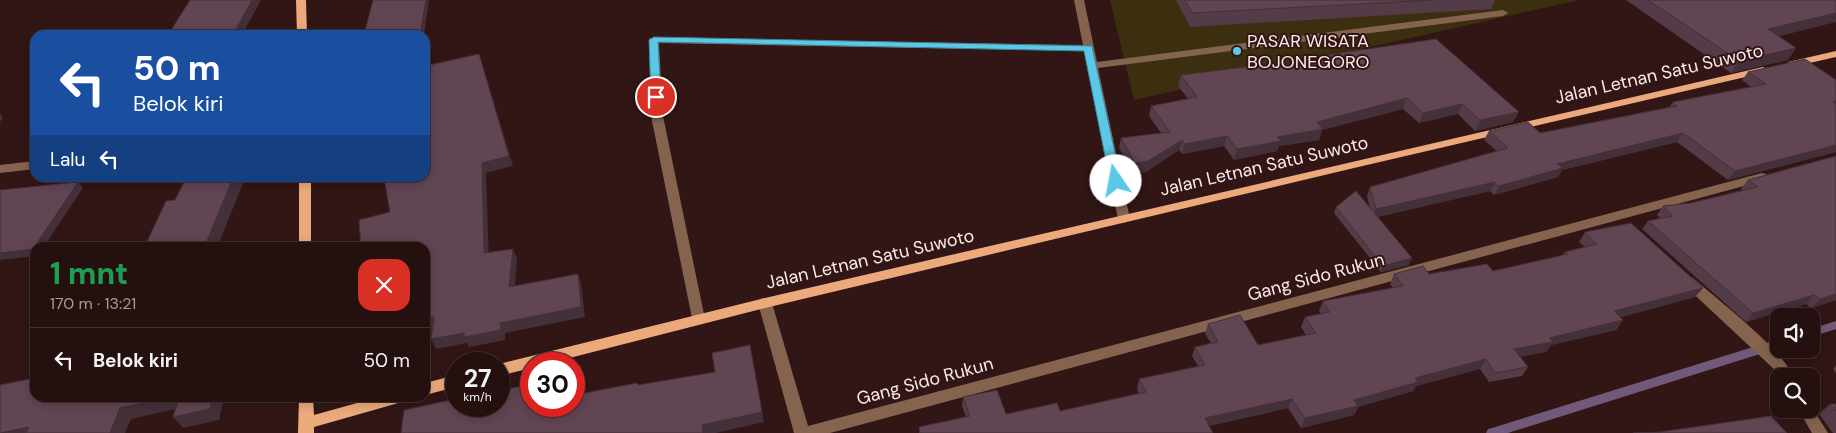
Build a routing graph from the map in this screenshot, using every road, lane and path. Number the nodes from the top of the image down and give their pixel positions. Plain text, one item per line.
1 (300, 0) edge
2 (1079, 0) edge
3 (1503, 13) dead end
4 (302, 30) edge
5 (1089, 48) junction
6 (1836, 54) edge
7 (1092, 66) junction
8 (30, 166) edge
9 (0, 169) edge
10 (1778, 172) edge
11 (305, 182) edge
12 (1615, 216) junction
13 (1124, 219) junction
14 (1628, 227) edge
15 (305, 242) edge
16 (1676, 271) edge
17 (765, 303) junction
18 (698, 319) junction
19 (510, 367) edge
20 (1780, 368) edge
21 (445, 384) edge
22 (430, 388) edge
23 (306, 402) edge
24 (383, 402) edge
25 (1811, 418) edge
26 (306, 428) edge
27 (804, 433) edge
28 (1820, 433) edge

1 - 4 main road
2 - 5 street
3 - 7 street
5 - 7 street
5 - 18 street
6 - 13 main road, Jalan Letnan Satu Suwoto
7 - 13 street
8 - 9 street
10 - 12 street, Gang Sido Rukun
11 - 15 main road
12 - 14 street
12 - 27 street, Gang Sido Rukun
13 - 17 main road, Jalan Letnan Satu Suwoto
16 - 20 street
17 - 18 main road, Jalan Letnan Satu Suwoto
17 - 27 street
18 - 19 main road, Jalan Letnan Satu Suwoto
21 - 22 main road
23 - 26 main road
24 - 26 main road
25 - 28 street

